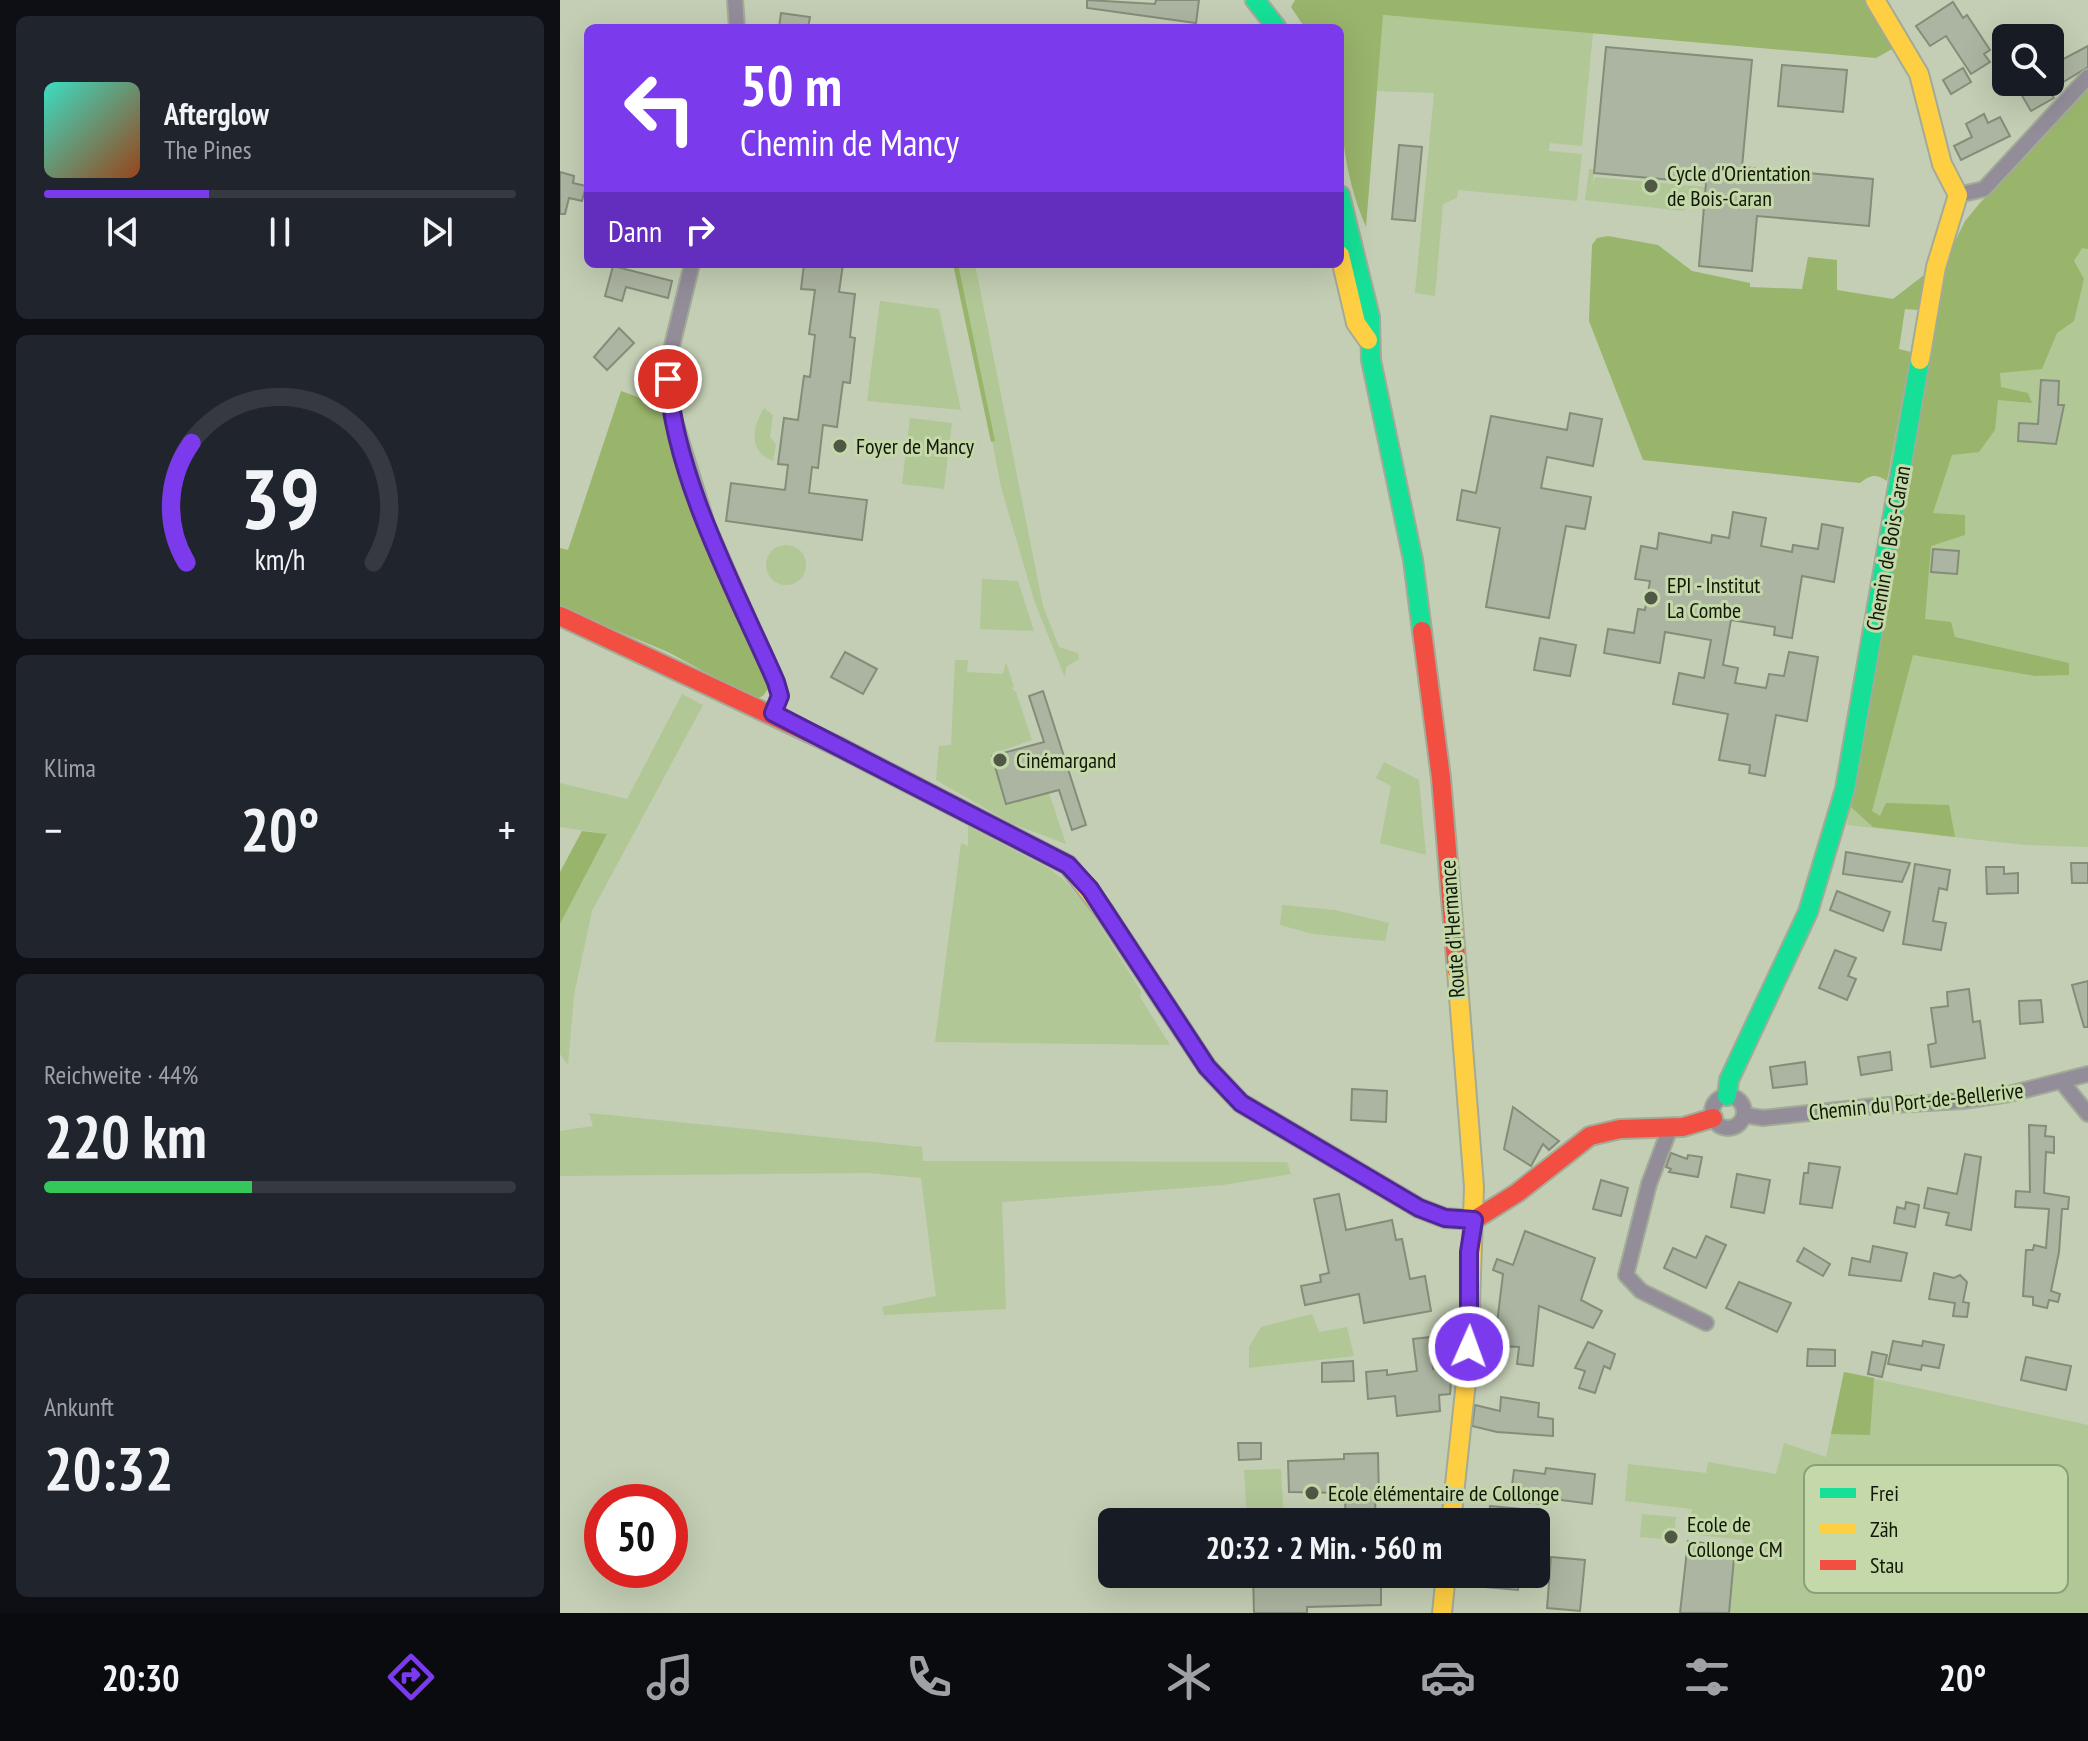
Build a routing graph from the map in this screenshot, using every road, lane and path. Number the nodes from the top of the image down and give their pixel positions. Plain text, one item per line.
1 (735, 0) edge
2 (1255, 0) edge
3 (1875, 0) edge
4 (737, 24) edge
5 (1274, 24) edge
6 (2088, 77) edge
7 (1958, 195) junction
8 (1344, 211) edge
9 (691, 268) edge
10 (1343, 268) edge
11 (1368, 340) junction
12 (560, 616) edge
13 (773, 713) junction
14 (2088, 1074) edge
15 (2062, 1082) junction
16 (1727, 1096) junction
17 (2088, 1114) edge
18 (1744, 1115) junction
19 (1713, 1118) junction
20 (1670, 1128) junction
21 (1474, 1220) junction
22 (1706, 1323) dead end
23 (1452, 1508) edge
24 (1445, 1588) edge
25 (1442, 1613) edge

1 - 4 street
2 - 5 street
3 - 7 street
6 - 7 street
7 - 16 street, Chemin de Bois-Caran
8 - 11 street, Route d'Hermance
9 - 13 street
10 - 11 street, Route d'Hermance
11 - 21 street, Route d'Hermance
12 - 13 street
13 - 21 street
14 - 15 street, Chemin du Port-de-Bellerive
15 - 17 street
15 - 18 street, Chemin du Port-de-Bellerive
16 - 18 street
16 - 19 street
18 - 19 street
19 - 20 street
20 - 21 street
20 - 22 street
21 - 23 street, Route d'Hermance
24 - 25 street

